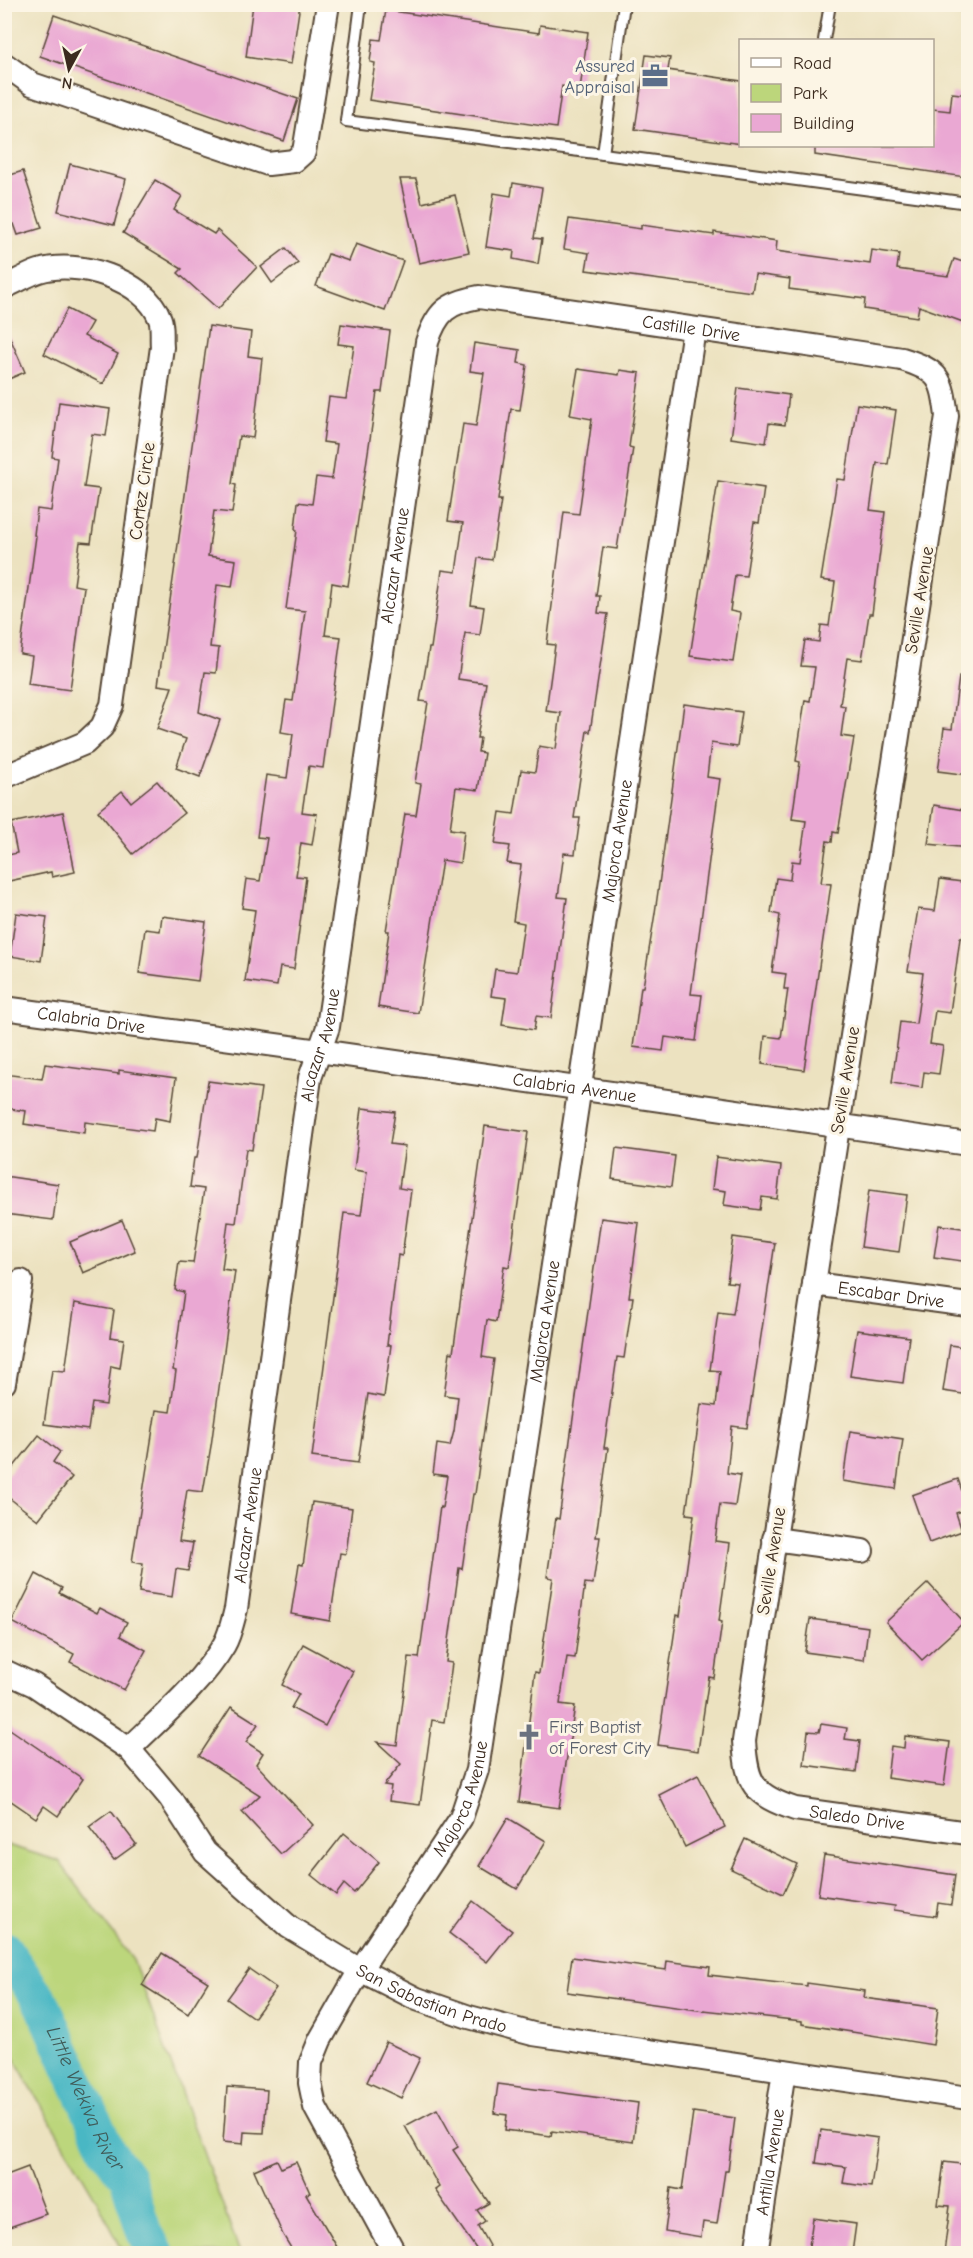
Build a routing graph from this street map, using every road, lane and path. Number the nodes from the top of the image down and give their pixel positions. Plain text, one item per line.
1 (327, 4) edge
2 (361, 4) edge
3 (624, 4) edge
4 (830, 4) edge
5 (954, 4) edge
6 (969, 7) edge
7 (824, 39) edge
8 (4, 64) edge
9 (603, 154) junction
10 (969, 203) edge
11 (4, 287) edge
12 (445, 310) joint
13 (694, 329) junction
14 (937, 375) joint
15 (4, 777) edge
16 (4, 1008) edge
17 (180, 1032) joint
18 (319, 1051) junction
19 (580, 1089) junction
20 (838, 1126) junction
21 (969, 1144) edge
22 (21, 1281) dead end
23 (814, 1284) junction
24 (969, 1305) edge
25 (4, 1383) edge
26 (774, 1539) junction
27 (862, 1551) dead end
28 (4, 1671) edge
29 (129, 1749) junction
30 (753, 1786) joint
31 (969, 1833) edge
32 (360, 1970) junction
33 (784, 2071) junction
34 (969, 2098) edge
35 (395, 2253) edge
36 (756, 2253) edge

1 - 8 street
2 - 9 lane
3 - 9 lane
4 - 7 lane
5 - 6 lane
9 - 10 lane
11 - 15 street, Cortez Circle
12 - 13 street, Castille Drive
12 - 18 street, Alcazar Avenue
13 - 14 street, Castille Drive
13 - 19 street, Majorca Avenue
14 - 20 street, Seville Avenue
16 - 17 street, Calabria Drive
17 - 18 street, Calabria Avenue
18 - 19 street, Calabria Avenue
18 - 29 street, Alcazar Avenue
19 - 20 street, Calabria Avenue
19 - 32 street, Majorca Avenue
20 - 21 street, Calabria Avenue
20 - 23 street, Seville Avenue
22 - 25 street
23 - 24 street, Escabar Drive
23 - 26 street, Seville Avenue
26 - 27 street
26 - 30 street, Seville Avenue
28 - 29 street, San Sabastian Prado
29 - 32 street, San Sabastian Prado
30 - 31 street, Saledo Drive
32 - 33 street, San Sabastian Prado
32 - 35 street, Majorca Avenue
33 - 34 street, San Sabastian Prado
33 - 36 street, Antilla Avenue

